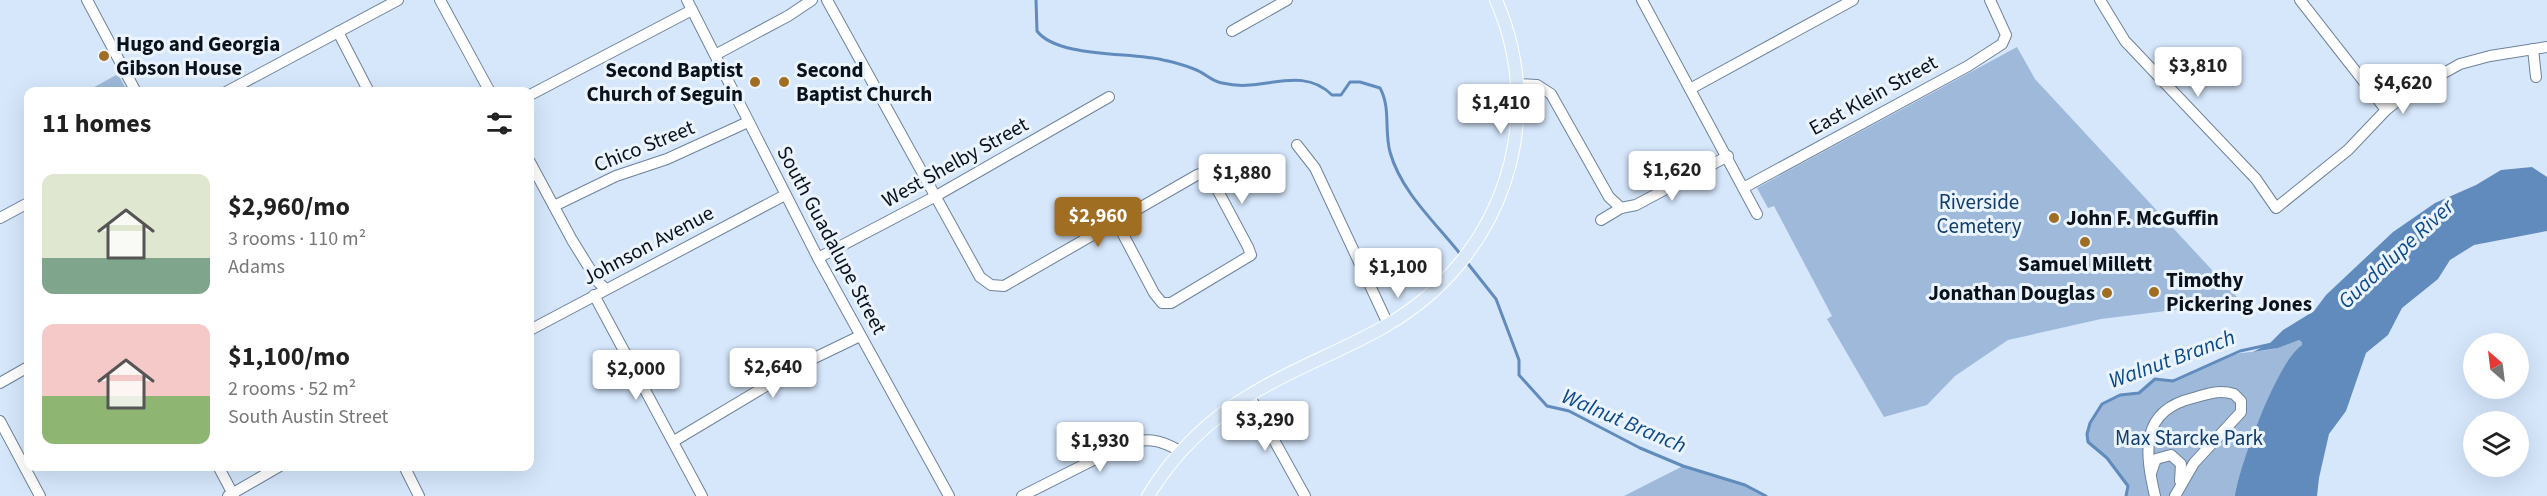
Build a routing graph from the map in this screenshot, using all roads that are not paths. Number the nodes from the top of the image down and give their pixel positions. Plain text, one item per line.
1 (87, 0) edge
2 (398, 0) edge
3 (440, 0) edge
4 (812, 0) edge
5 (827, 0) edge
6 (1287, 0) edge
7 (1496, 0) edge
8 (1642, 0) edge
9 (1853, 0) edge
10 (1990, 0) edge
11 (2100, 0) edge
12 (2300, 0) edge
13 (689, 5) edge
14 (1232, 31) dead end
15 (338, 32) junction
16 (2547, 47) edge
17 (2533, 49) junction
18 (715, 55) junction
19 (2536, 77) dead end
20 (1518, 84) junction
21 (133, 87) edge
22 (235, 87) edge
23 (366, 87) edge
24 (487, 87) edge
25 (1690, 89) junction
26 (534, 93) edge
27 (1109, 97) dead end
28 (2386, 110) junction
29 (748, 122) junction
30 (1297, 145) dead end
31 (1728, 156) junction
32 (534, 169) edge
33 (1745, 187) junction
34 (785, 195) junction
35 (936, 196) junction
36 (24, 205) edge
37 (554, 206) junction
38 (1621, 208) junction
39 (1757, 214) dead end
40 (0, 218) edge
41 (1601, 220) dead end
42 (1116, 221) junction
43 (818, 258) junction
44 (606, 289) junction
45 (594, 295) junction
46 (1388, 324) junction
47 (534, 328) edge
48 (860, 336) junction
49 (24, 369) edge
50 (0, 383) edge
51 (1249, 395) junction
52 (0, 422) edge
53 (674, 441) junction
54 (1180, 452) junction
55 (24, 466) edge
56 (26, 471) edge
57 (220, 471) edge
58 (272, 471) edge
59 (406, 471) edge
60 (2150, 475) junction
61 (2176, 493) edge
62 (232, 495) edge
63 (40, 496) edge
64 (419, 496) edge
65 (702, 496) edge
66 (949, 496) edge
67 (1022, 496) edge
68 (1148, 496) edge
69 (1305, 496) edge
70 (2155, 496) edge

1 - 21 street
2 - 15 street
3 - 24 street
4 - 18 street
5 - 35 street
6 - 14 street
7 - 20 main road
8 - 25 street
9 - 25 street
10 - 33 street, East Klein Street
11 - 28 street
12 - 28 street
13 - 18 street, South Guadalupe Street
13 - 26 street
15 - 22 street
15 - 23 street
16 - 17 street
17 - 19 street
17 - 28 street
18 - 29 street, South Guadalupe Street
20 - 38 street
20 - 46 main road
25 - 31 street
27 - 35 street, West Shelby Street
29 - 34 street, South Guadalupe Street
29 - 37 street, Chico Street
30 - 46 street
31 - 33 street
31 - 38 street
32 - 37 street
33 - 39 street
34 - 43 street, South Guadalupe Street
34 - 44 street, Johnson Avenue
35 - 42 street
35 - 43 street, West Shelby Street
36 - 40 street
37 - 44 street
38 - 41 street
42 - 42 street
43 - 48 street, South Guadalupe Street
44 - 45 street, Johnson Avenue
45 - 47 street, Johnson Avenue
45 - 53 street
46 - 51 main road
48 - 53 street
48 - 66 street, South Guadalupe Street
49 - 50 street
51 - 54 main road
51 - 69 street
52 - 55 street
53 - 65 street
54 - 67 street
54 - 68 main road
56 - 63 street
57 - 62 street
58 - 62 street
59 - 64 street
60 - 61 street
60 - 61 street
60 - 70 street

